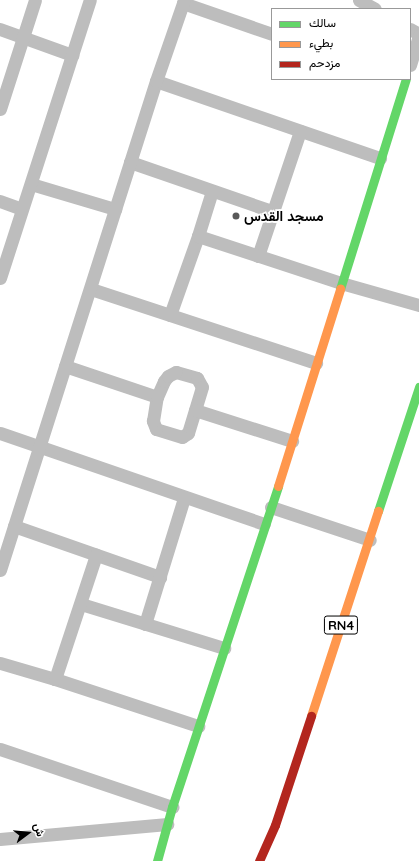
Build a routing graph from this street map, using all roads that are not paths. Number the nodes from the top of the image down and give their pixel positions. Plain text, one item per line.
1 (35, 0) edge
2 (90, 0) edge
3 (358, 0) edge
4 (183, 1) edge
5 (373, 8) edge
6 (0, 30) edge
7 (271, 34) edge
8 (419, 35) edge
9 (22, 37) junction
10 (72, 55) junction
11 (411, 63) edge
12 (403, 80) edge
13 (156, 81) junction
14 (0, 109) edge
15 (300, 131) junction
16 (380, 158) junction
17 (130, 162) junction
18 (31, 184) junction
19 (212, 191) junction
20 (0, 201) edge
21 (22, 209) junction
22 (115, 209) junction
23 (274, 212) junction
24 (198, 236) junction
25 (258, 256) junction
26 (0, 278) edge
27 (341, 283) junction
28 (91, 288) junction
29 (419, 305) edge
30 (170, 315) junction
31 (316, 363) junction
32 (65, 366) junction
33 (419, 388) edge
34 (157, 397) junction
35 (195, 410) junction
36 (0, 433) edge
37 (292, 441) junction
38 (40, 446) junction
39 (184, 498) junction
40 (271, 507) junction
41 (264, 524) junction
42 (14, 526) junction
43 (370, 540) junction
44 (96, 555) junction
45 (0, 570) edge
46 (160, 576) junction
47 (81, 604) junction
48 (145, 624) junction
49 (224, 648) junction
50 (0, 663) edge
51 (55, 679) junction
52 (198, 726) junction
53 (0, 749) edge
54 (172, 807) junction
55 (167, 824) junction
56 (0, 839) edge
57 (158, 861) edge
58 (259, 861) edge

1 - 9 street
2 - 10 street
3 - 5 street
4 - 7 street
4 - 13 street
6 - 9 street
8 - 11 street
9 - 10 street
9 - 14 street
10 - 18 street
12 - 16 street
13 - 15 street
13 - 17 street
15 - 16 street
15 - 23 street
16 - 27 street
17 - 19 street
17 - 22 street
18 - 21 street
18 - 22 street
19 - 23 street
19 - 24 street
20 - 21 street
21 - 26 street
22 - 28 street
23 - 25 street
24 - 25 street
24 - 30 street
25 - 27 street
27 - 29 street
27 - 31 street
28 - 30 street
28 - 32 street
30 - 31 street
31 - 37 street
32 - 34 street
32 - 38 street
33 - 43 street, RN4
34 - 35 street
34 - 35 street
35 - 37 street
36 - 38 street
37 - 40 street
38 - 39 street
38 - 42 street
39 - 41 street
39 - 46 street
40 - 41 street
40 - 43 street
41 - 49 street
42 - 44 street
42 - 45 street
43 - 58 street, RN4
44 - 46 street
44 - 47 street
46 - 48 street
47 - 48 street
47 - 51 street
48 - 49 street
49 - 52 street
50 - 51 street
51 - 52 street
52 - 54 street
53 - 54 street
54 - 55 street
55 - 56 street
55 - 57 street

